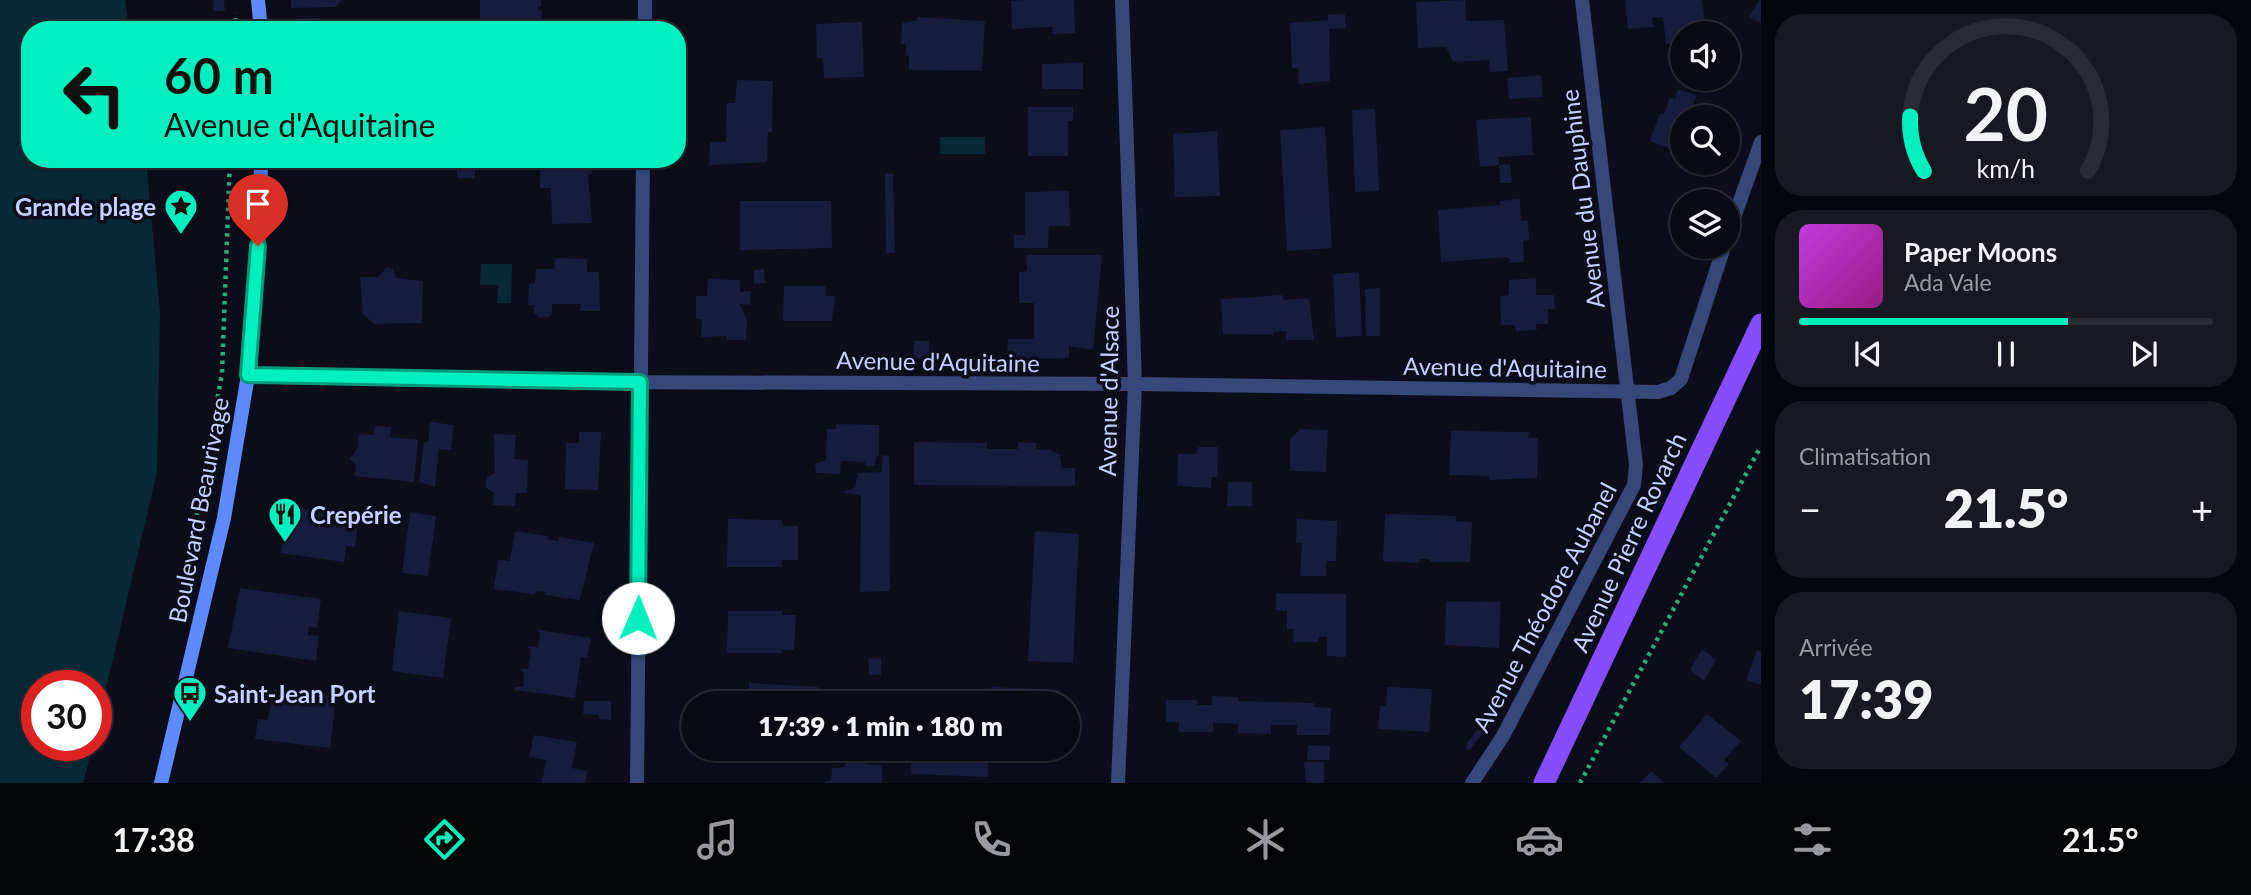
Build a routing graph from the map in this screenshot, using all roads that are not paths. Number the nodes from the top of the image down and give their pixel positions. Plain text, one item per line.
1 (258, 0) edge
2 (645, 0) edge
3 (1122, 0) edge
4 (1582, 0) edge
5 (260, 21) edge
6 (645, 21) edge
7 (1761, 142) edge
8 (261, 168) edge
9 (643, 168) edge
10 (1740, 201) edge
11 (1720, 259) edge
12 (1761, 324) edge
13 (248, 375) junction
14 (640, 382) junction
15 (1135, 384) junction
16 (1627, 392) junction
17 (161, 783) edge
18 (637, 783) edge
19 (1118, 783) edge
20 (1472, 783) edge
21 (1544, 783) edge

1 - 5 main road
2 - 6 street
3 - 15 street, Avenue d'Alsace
4 - 16 street, Avenue du Dauphine
7 - 10 street
8 - 13 main road, Boulevard Beaurivage
9 - 14 street
11 - 16 street
12 - 21 main road, Avenue Pierre Rovarch
13 - 14 street, Avenue d'Aquitaine
13 - 17 main road, Boulevard Beaurivage
14 - 15 street, Avenue d'Aquitaine
14 - 18 street
15 - 16 street, Avenue d'Aquitaine
15 - 19 street, Avenue d'Alsace
16 - 20 street, Avenue Théodore Aubanel

